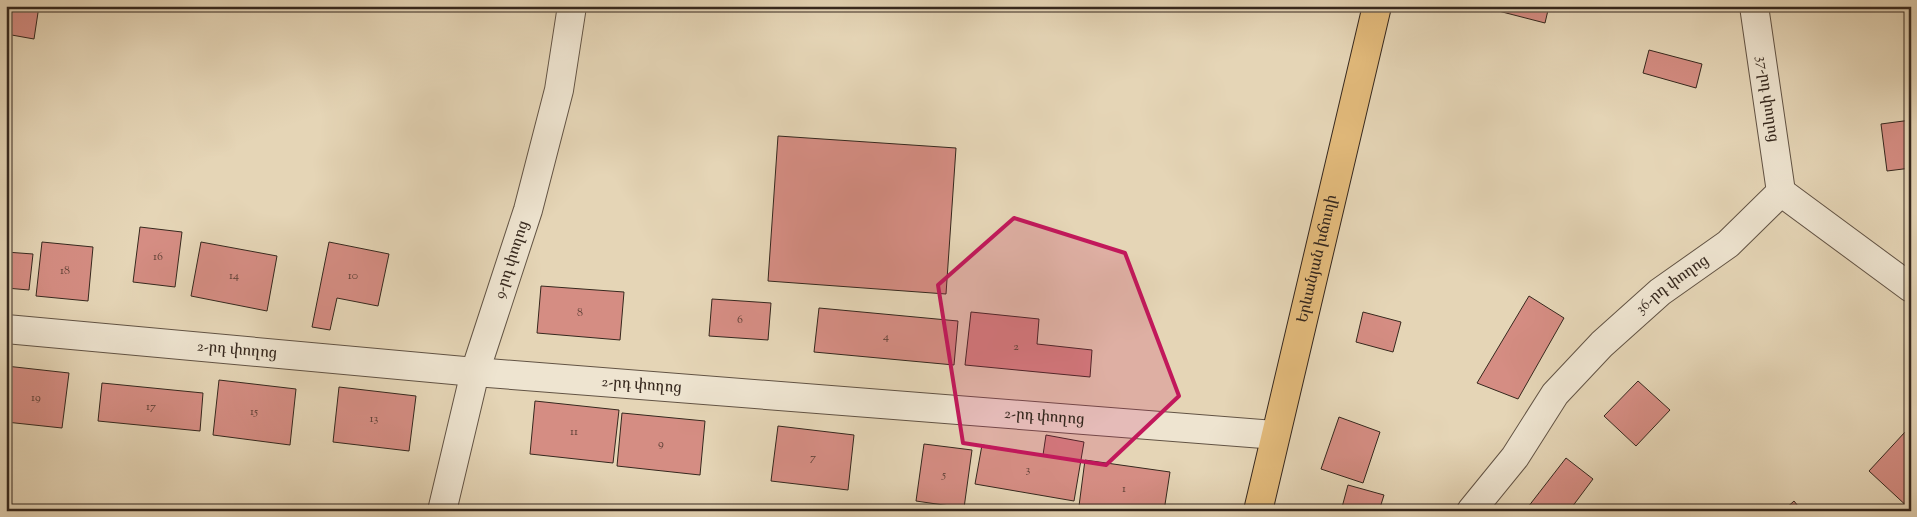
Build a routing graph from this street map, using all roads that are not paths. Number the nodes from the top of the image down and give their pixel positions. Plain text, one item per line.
1 (572, 6) edge
2 (1376, 6) edge
3 (1754, 6) edge
4 (1781, 192) junction
5 (1911, 288) edge
6 (6, 329) edge
7 (475, 372) junction
8 (1275, 435) junction
9 (442, 511) edge
10 (1258, 511) edge
11 (1471, 511) edge

1 - 7 street, 9-րդ փողոց
2 - 8 main road, Երևանյան խճուղի
3 - 4 street, 37-րդ փողոց
4 - 5 street
4 - 11 street, 36-րդ փողոց
6 - 7 street, 2-րդ փողոց
7 - 8 street, 2-րդ փողոց
7 - 9 street, 9-րդ փողոց
8 - 10 main road, Երևանյան խճուղի

